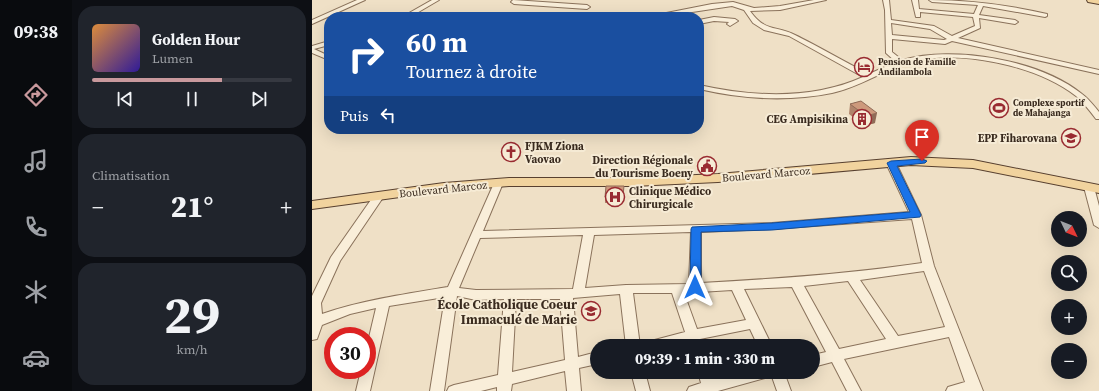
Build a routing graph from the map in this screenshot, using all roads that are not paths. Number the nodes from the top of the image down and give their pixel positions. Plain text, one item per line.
1 (362, 0) edge
2 (436, 0) edge
3 (516, 0) edge
4 (823, 0) edge
5 (886, 0) edge
6 (915, 0) edge
7 (932, 0) edge
8 (1091, 0) edge
9 (1099, 2) edge
10 (981, 4) junction
11 (587, 7) dead end
12 (746, 9) junction
13 (917, 10) junction
14 (335, 12) edge
15 (416, 12) edge
16 (678, 12) edge
17 (1045, 14) dead end
18 (976, 16) junction
19 (324, 17) edge
20 (704, 21) edge
21 (888, 21) junction
22 (312, 22) edge
23 (1015, 22) dead end
24 (730, 24) dead end
25 (920, 24) junction
26 (889, 37) junction
27 (952, 39) junction
28 (924, 41) junction
29 (324, 44) edge
30 (312, 48) edge
31 (925, 48) dead end
32 (312, 51) edge
33 (324, 56) edge
34 (901, 62) junction
35 (1099, 72) edge
36 (870, 77) junction
37 (704, 88) edge
38 (1099, 117) edge
39 (891, 163) junction
40 (498, 183) junction
41 (1094, 188) edge
42 (379, 196) junction
43 (312, 205) edge
44 (916, 215) junction
45 (1099, 225) edge
46 (696, 229) junction
47 (589, 232) junction
48 (476, 235) junction
49 (928, 266) junction
50 (851, 277) junction
51 (796, 282) junction
52 (736, 284) junction
53 (695, 287) junction
54 (626, 289) junction
55 (678, 289) junction
56 (452, 290) junction
57 (572, 294) junction
58 (510, 295) junction
59 (384, 302) junction
60 (754, 323) junction
61 (313, 327) edge
62 (954, 331) junction
63 (632, 339) edge
64 (694, 339) edge
65 (702, 339) edge
66 (762, 339) edge
67 (896, 342) junction
68 (836, 355) junction
69 (590, 359) edge
70 (820, 359) edge
71 (571, 363) junction
72 (640, 379) edge
73 (707, 379) edge
74 (742, 379) edge
75 (780, 379) edge
76 (504, 385) edge
77 (975, 388) edge
78 (710, 389) edge
79 (363, 391) edge
80 (437, 391) edge
81 (454, 391) edge
82 (574, 391) edge
83 (643, 391) edge
84 (694, 391) edge
85 (784, 391) edge
86 (854, 391) edge
87 (953, 391) edge

1 - 14 street
2 - 15 street
3 - 11 street
4 - 12 street
5 - 21 street
6 - 13 street
7 - 10 street
8 - 9 main road
10 - 17 street
10 - 18 street
12 - 16 street
12 - 36 street
13 - 18 street
13 - 25 street
18 - 23 street
18 - 27 street
19 - 22 street
20 - 24 street
21 - 25 street
21 - 26 street
25 - 27 street
26 - 28 street
26 - 34 street
27 - 28 street
27 - 35 street
28 - 31 street
29 - 30 street
32 - 33 street
34 - 36 street
34 - 38 street
36 - 37 street
39 - 40 main road, Boulevard Marcoz
39 - 41 main road, Boulevard Marcoz
39 - 44 street
40 - 42 main road, Boulevard Marcoz
40 - 48 street
41 - 45 street
42 - 43 main road, Boulevard Marcoz
42 - 61 street
44 - 46 street
44 - 49 street
46 - 47 street
46 - 53 street
47 - 48 street
47 - 57 street
48 - 56 street
49 - 50 street
49 - 62 street
50 - 51 street
50 - 67 street
51 - 52 street
51 - 68 street
52 - 53 street
52 - 60 street
53 - 55 street
54 - 55 street
54 - 57 street
54 - 63 street
55 - 64 street
56 - 58 street
56 - 59 street
56 - 80 street
57 - 58 street
57 - 71 street
58 - 76 street
59 - 61 street
59 - 79 street
60 - 65 street
60 - 66 street
62 - 67 street
62 - 77 street
67 - 68 street
68 - 70 street
68 - 86 street
69 - 71 street
71 - 76 street
71 - 82 street
72 - 83 street
73 - 78 street
74 - 78 street
75 - 85 street
76 - 81 street
77 - 87 street
78 - 84 street

